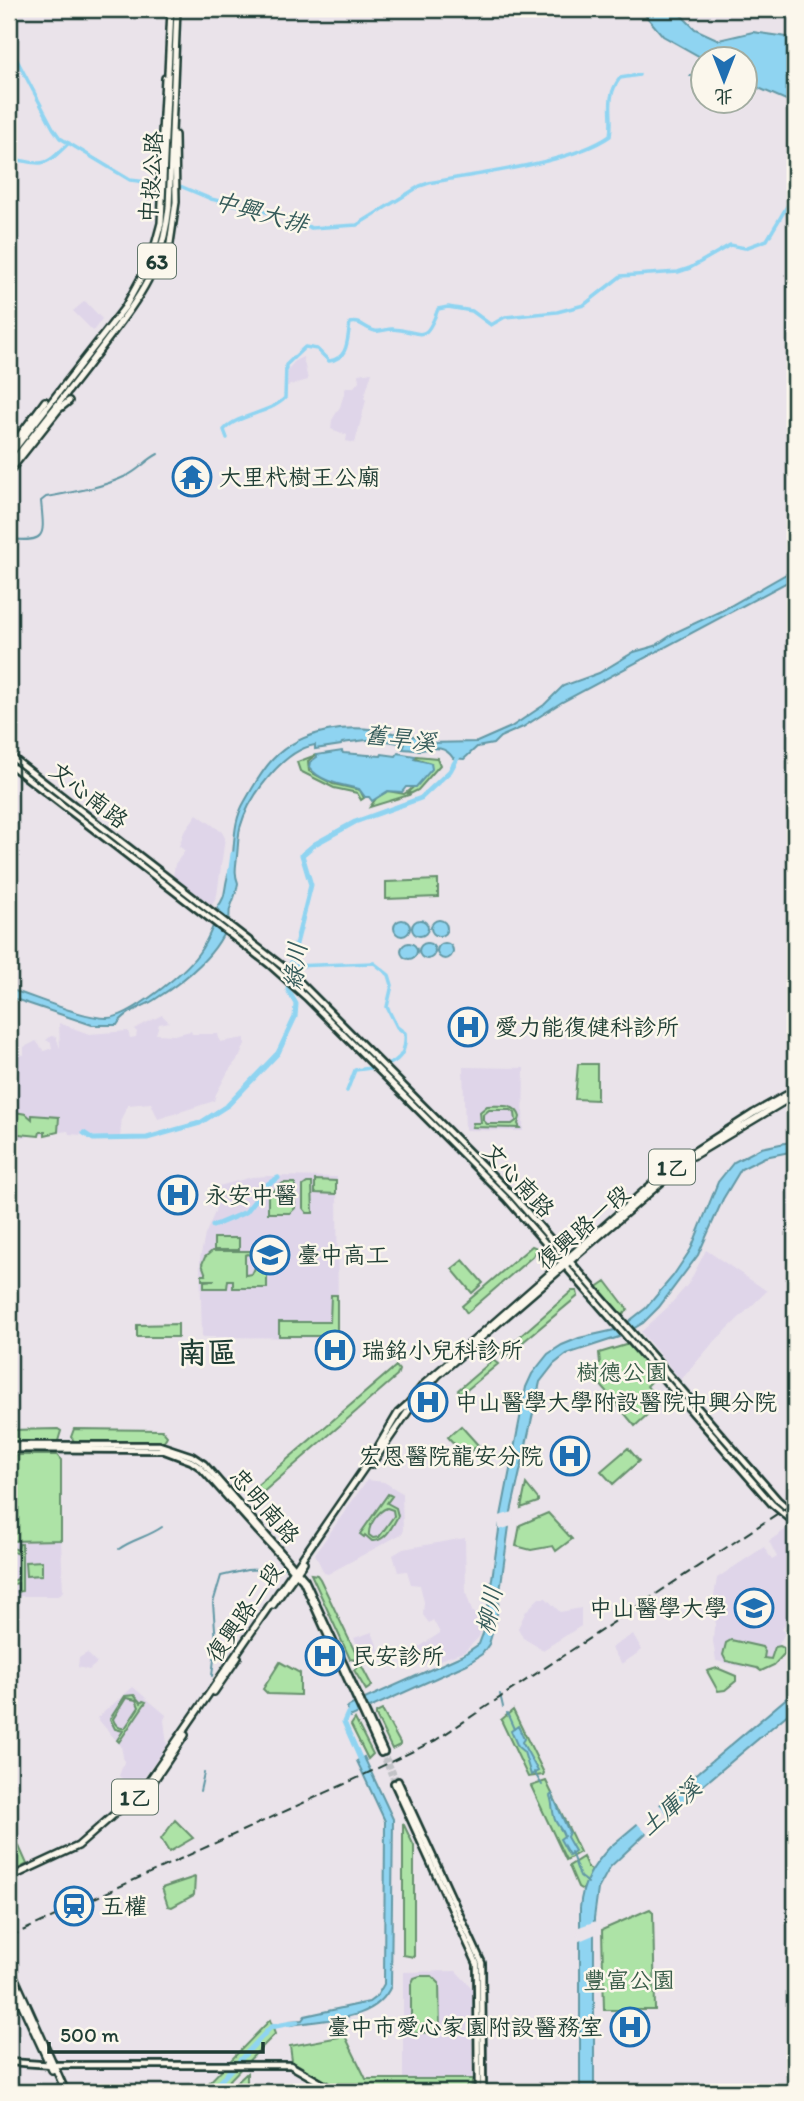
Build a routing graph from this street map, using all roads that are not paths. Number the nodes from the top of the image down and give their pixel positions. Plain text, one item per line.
1 (171, 9) edge
2 (177, 9) edge
3 (173, 101) junction
4 (159, 185) dead end
5 (167, 257) dead end
6 (45, 401) dead end
7 (69, 401) dead end
8 (9, 450) edge
9 (9, 456) edge
10 (9, 466) edge
11 (9, 472) edge
12 (9, 755) edge
13 (9, 764) edge
14 (793, 1092) edge
15 (566, 1262) junction
16 (437, 1374) joint
17 (9, 1447) edge
18 (794, 1518) edge
19 (295, 1571) junction
20 (383, 1753) tunnel mouth
21 (396, 1782) tunnel mouth
22 (9, 1880) edge
23 (9, 1965) edge
24 (9, 1977) edge
25 (9, 2062) edge
26 (51, 2065) junction
27 (64, 2092) edge
28 (337, 2092) edge
29 (481, 2092) edge

1 - 4 main road
1 - 9 main road, 中投公路 / 63
2 - 3 main road, 中投公路 / 63
3 - 5 main road
3 - 10 main road, 中投公路 / 63
6 - 8 main road
7 - 11 main road
12 - 15 main road, 文心南路
13 - 15 main road, 文心南路
14 - 15 main road, 復興路一段 / 1乙
15 - 16 main road, 復興路一段 / 1乙
15 - 18 main road, 文心南路
16 - 19 main road, 復興路二段 / 1乙
17 - 19 main road, 忠明南路
19 - 20 main road, 忠明南路
19 - 22 main road, 復興路二段 / 1乙
21 - 29 main road
23 - 26 main road
24 - 26 main road
25 - 26 main road
26 - 27 main road
26 - 28 main road

